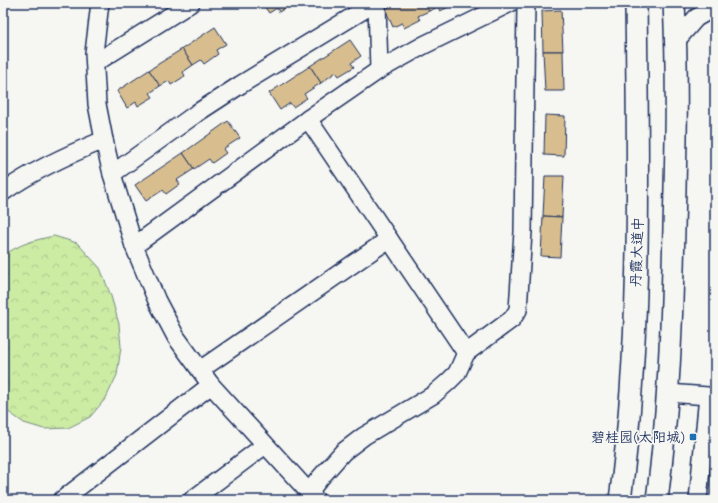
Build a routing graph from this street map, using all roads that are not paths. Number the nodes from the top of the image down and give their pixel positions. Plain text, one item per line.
1 (100, 3) edge
2 (191, 3) edge
3 (376, 3) edge
4 (510, 3) edge
5 (526, 3) edge
6 (636, 3) edge
7 (674, 3) edge
8 (715, 7) edge
9 (676, 41) junction
10 (95, 63) junction
11 (379, 70) junction
12 (308, 119) junction
13 (104, 140) junction
14 (112, 174) junction
15 (3, 192) edge
16 (389, 239) junction
17 (134, 246) junction
18 (466, 353) junction
19 (200, 370) junction
20 (211, 385) junction
21 (668, 393) junction
22 (265, 445) junction
23 (313, 496) edge
24 (62, 500) edge
25 (192, 500) edge
26 (620, 500) edge
27 (658, 500) edge
28 (698, 500) edge

1 - 10 street
2 - 10 street
3 - 11 street
3 - 14 street
4 - 11 street
5 - 18 street
6 - 26 main road, 丹霞大道中
7 - 9 main road
8 - 9 street
9 - 21 main road
10 - 13 street
11 - 12 street
12 - 16 street
12 - 17 street
13 - 14 street
13 - 15 street
14 - 17 street
16 - 18 street
16 - 19 street
17 - 19 street
18 - 23 street
19 - 20 street
20 - 22 street
20 - 24 street
21 - 27 main road
21 - 28 street
22 - 23 street
22 - 25 street

